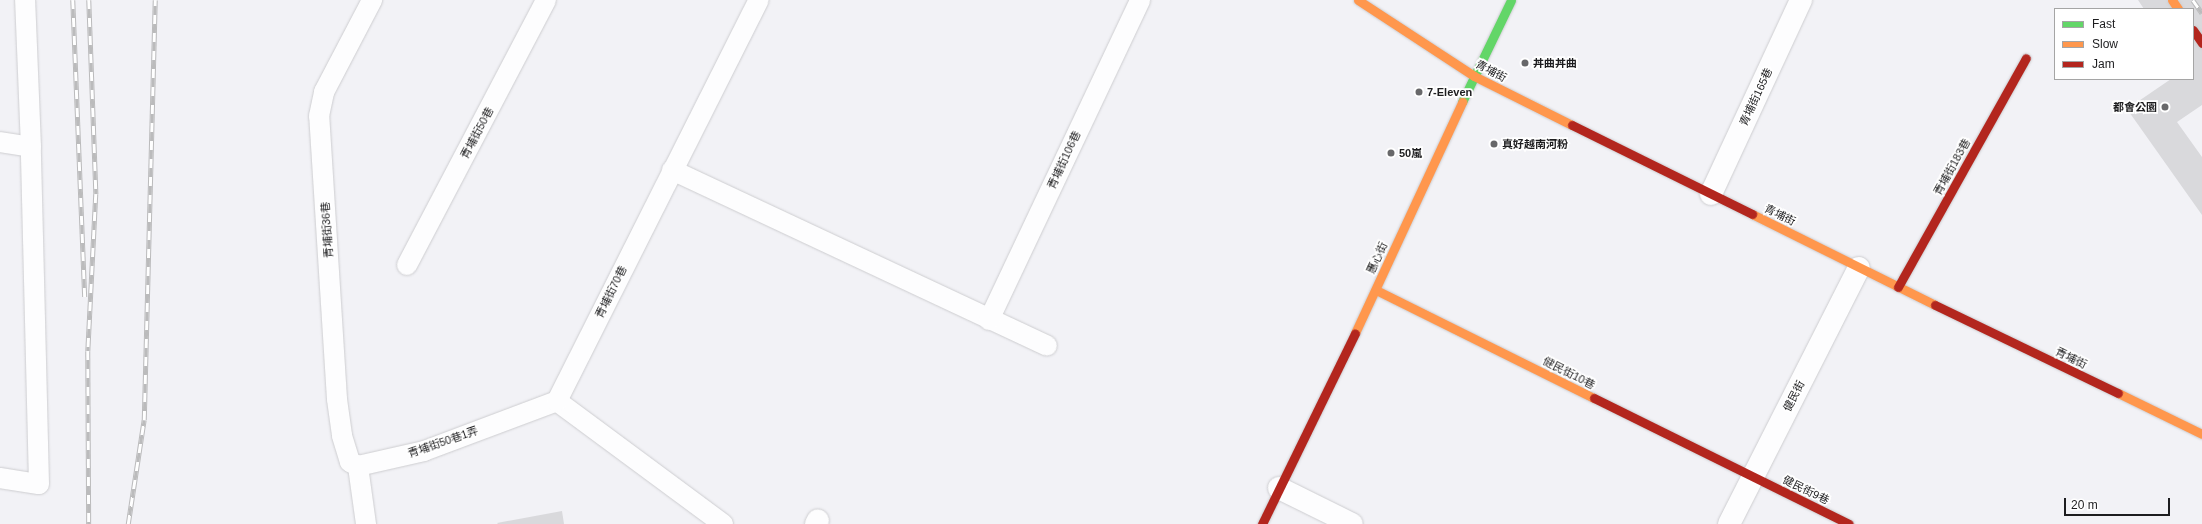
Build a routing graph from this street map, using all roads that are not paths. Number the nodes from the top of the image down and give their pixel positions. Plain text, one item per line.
1 (25, 0) edge
2 (372, 0) edge
3 (546, 0) edge
4 (759, 0) edge
5 (1140, 0) edge
6 (1358, 0) edge
7 (1511, 0) edge
8 (1801, 0) edge
9 (2194, 31) edge
10 (2202, 43) edge
11 (2026, 58) dead end
12 (1474, 76) junction
13 (0, 142) edge
14 (32, 147) junction
15 (672, 170) junction
16 (1711, 194) junction
17 (407, 265) dead end
18 (1859, 268) junction
19 (1898, 287) junction
20 (1376, 290) junction
21 (989, 320) junction
22 (1047, 346) dead end
23 (558, 401) junction
24 (2202, 434) edge
25 (358, 466) junction
26 (1752, 477) junction
27 (0, 478) edge
28 (1280, 488) junction
29 (366, 524) edge
30 (722, 524) edge
31 (1262, 524) edge
32 (1352, 524) edge
33 (1729, 524) edge
34 (1849, 524) edge

1 - 14 lane
2 - 25 lane, 青埔街36巷
3 - 17 lane, 青埔街50巷
4 - 15 lane, 青埔街70巷
5 - 21 lane, 青埔街106巷
6 - 12 street, 青埔街
7 - 12 street, 惠心街
8 - 16 street, 青埔街165巷
9 - 10 street
11 - 19 street, 青埔街183巷
12 - 16 street, 青埔街
12 - 20 street, 惠心街
13 - 14 lane
14 - 27 lane
15 - 21 lane
15 - 23 lane, 青埔街70巷
16 - 18 street, 青埔街
18 - 19 street, 青埔街
18 - 26 street, 健民街
19 - 24 street, 青埔街
20 - 26 street, 健民街10巷
20 - 28 street, 惠心街
21 - 22 lane
23 - 25 lane, 青埔街50巷1弄
23 - 30 lane
25 - 29 lane
26 - 33 street, 健民街
26 - 34 street, 健民街9巷
28 - 31 street, 惠心街
28 - 32 street

